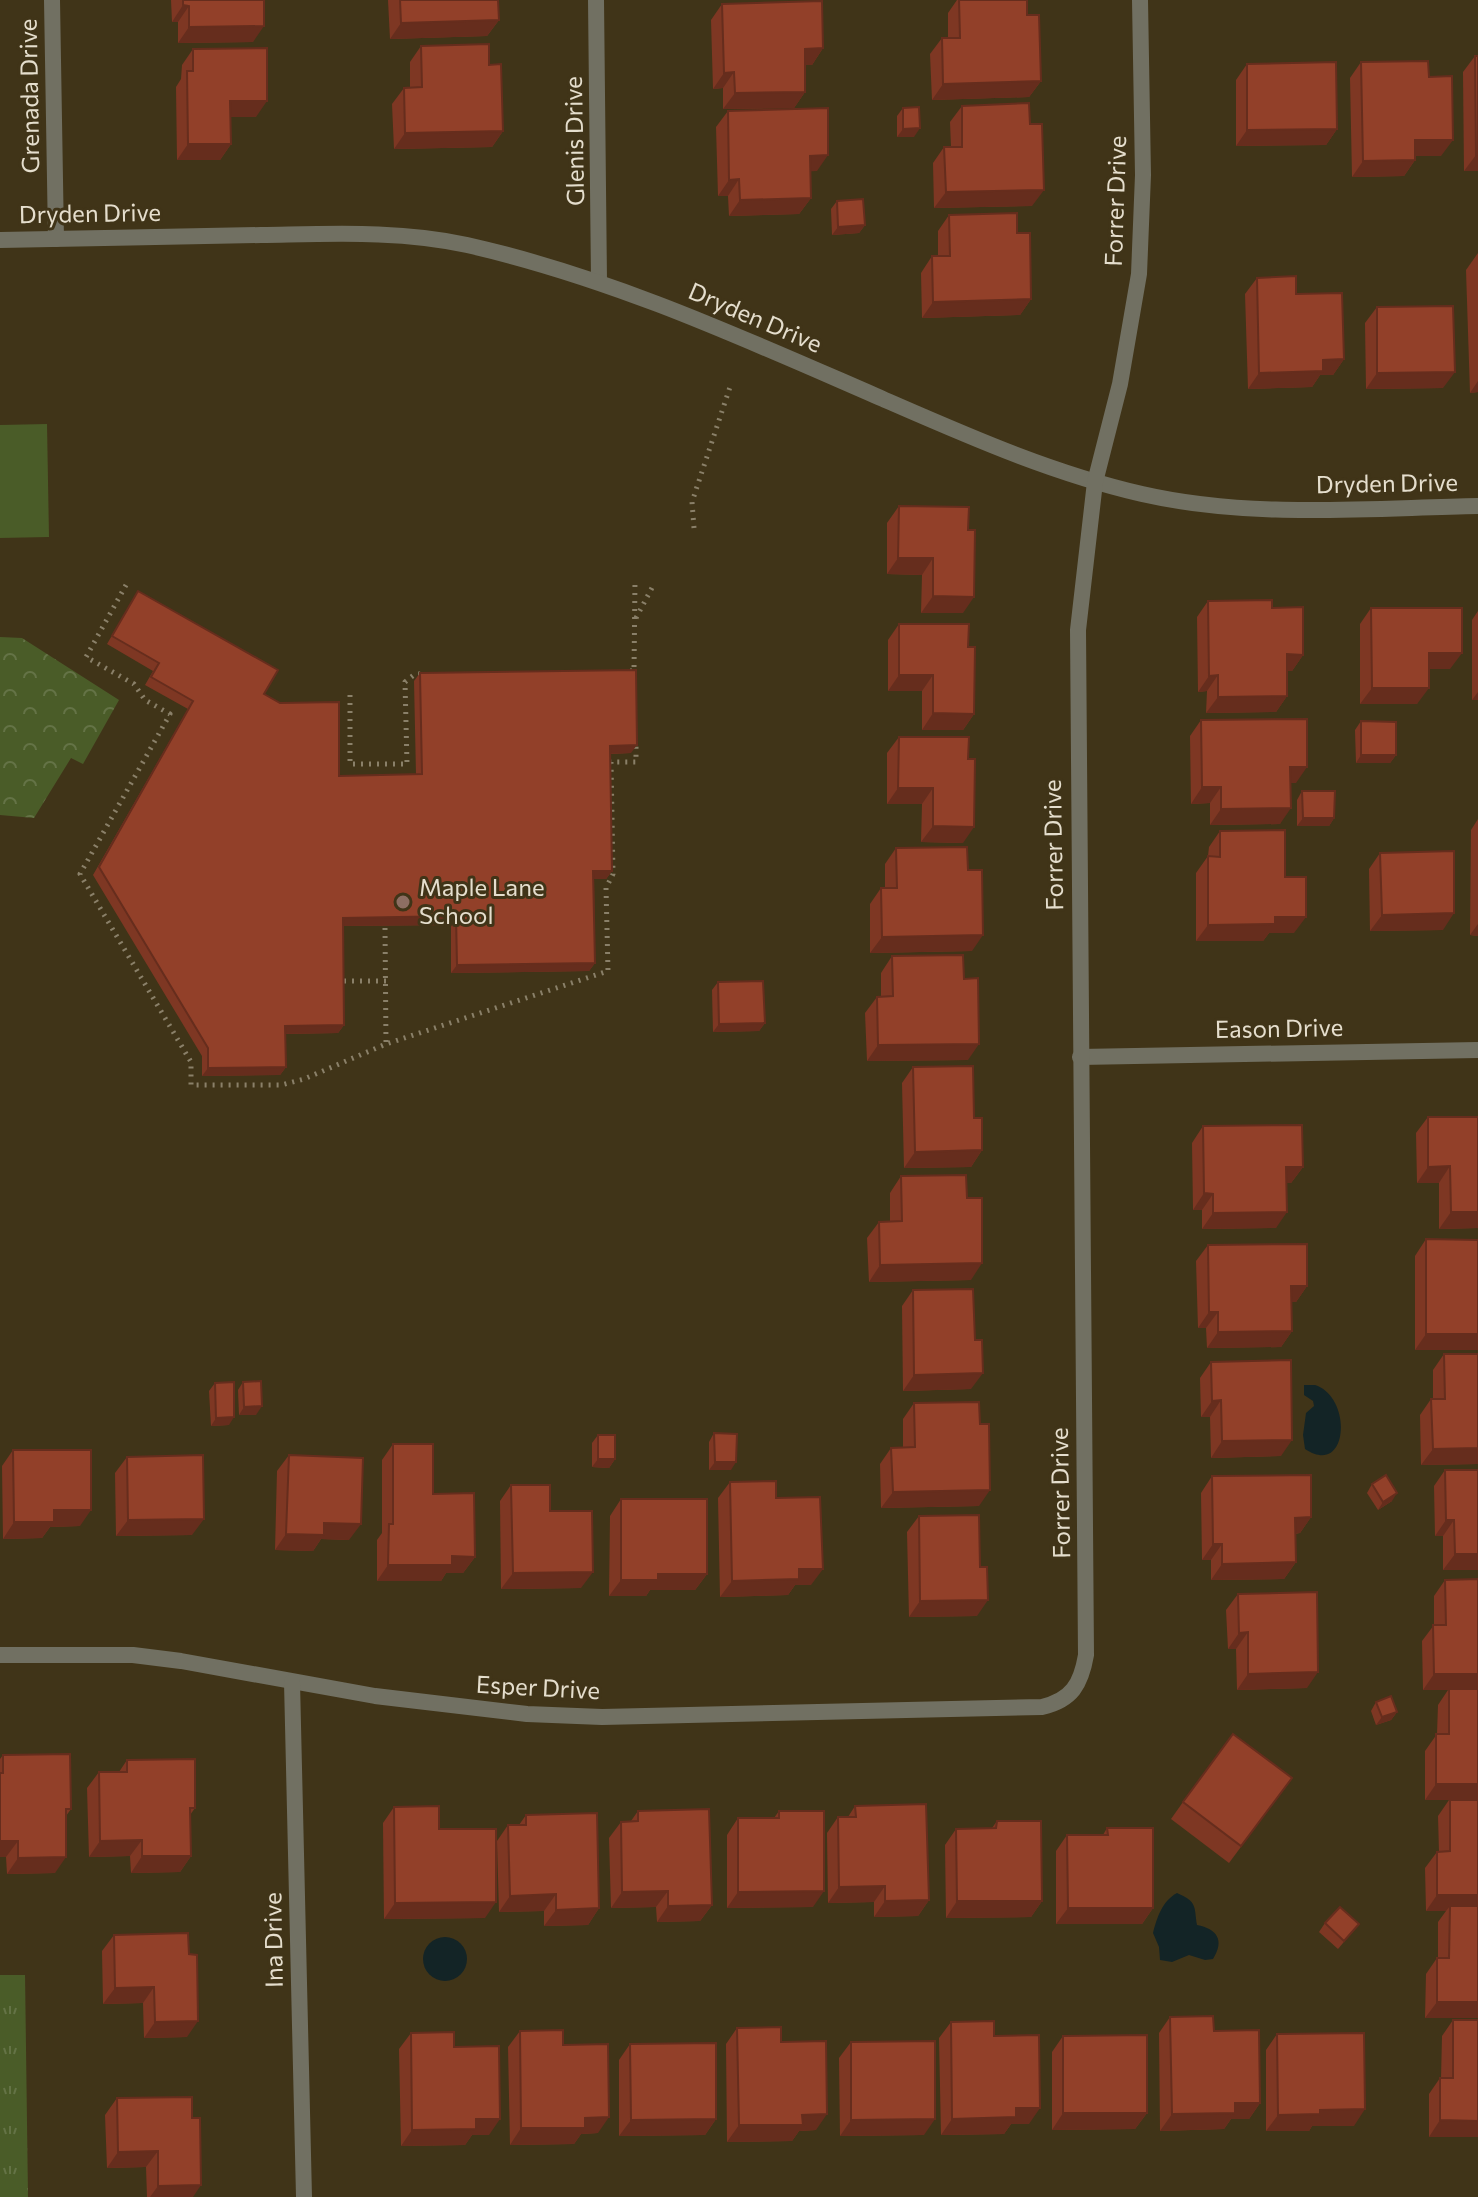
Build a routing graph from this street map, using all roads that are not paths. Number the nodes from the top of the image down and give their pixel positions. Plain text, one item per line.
1 (52, 0) edge
2 (596, 0) edge
3 (1140, 0) edge
4 (56, 239) junction
5 (0, 240) edge
6 (599, 281) junction
7 (1095, 482) junction
8 (1478, 506) edge
9 (1478, 1050) edge
10 (1080, 1057) junction
11 (0, 1655) edge
12 (292, 1682) junction
13 (1072, 1691) joint
14 (304, 2197) edge

1 - 4 street, Grenada Drive
2 - 6 street, Glenis Drive
3 - 7 street, Forrer Drive
4 - 5 street, Dryden Drive
4 - 6 street, Dryden Drive
6 - 7 street, Dryden Drive
7 - 8 street, Dryden Drive
7 - 10 street, Forrer Drive
9 - 10 street, Eason Drive
10 - 13 street, Forrer Drive
11 - 12 street, Esper Drive
12 - 13 street, Esper Drive
12 - 14 street, Ina Drive

